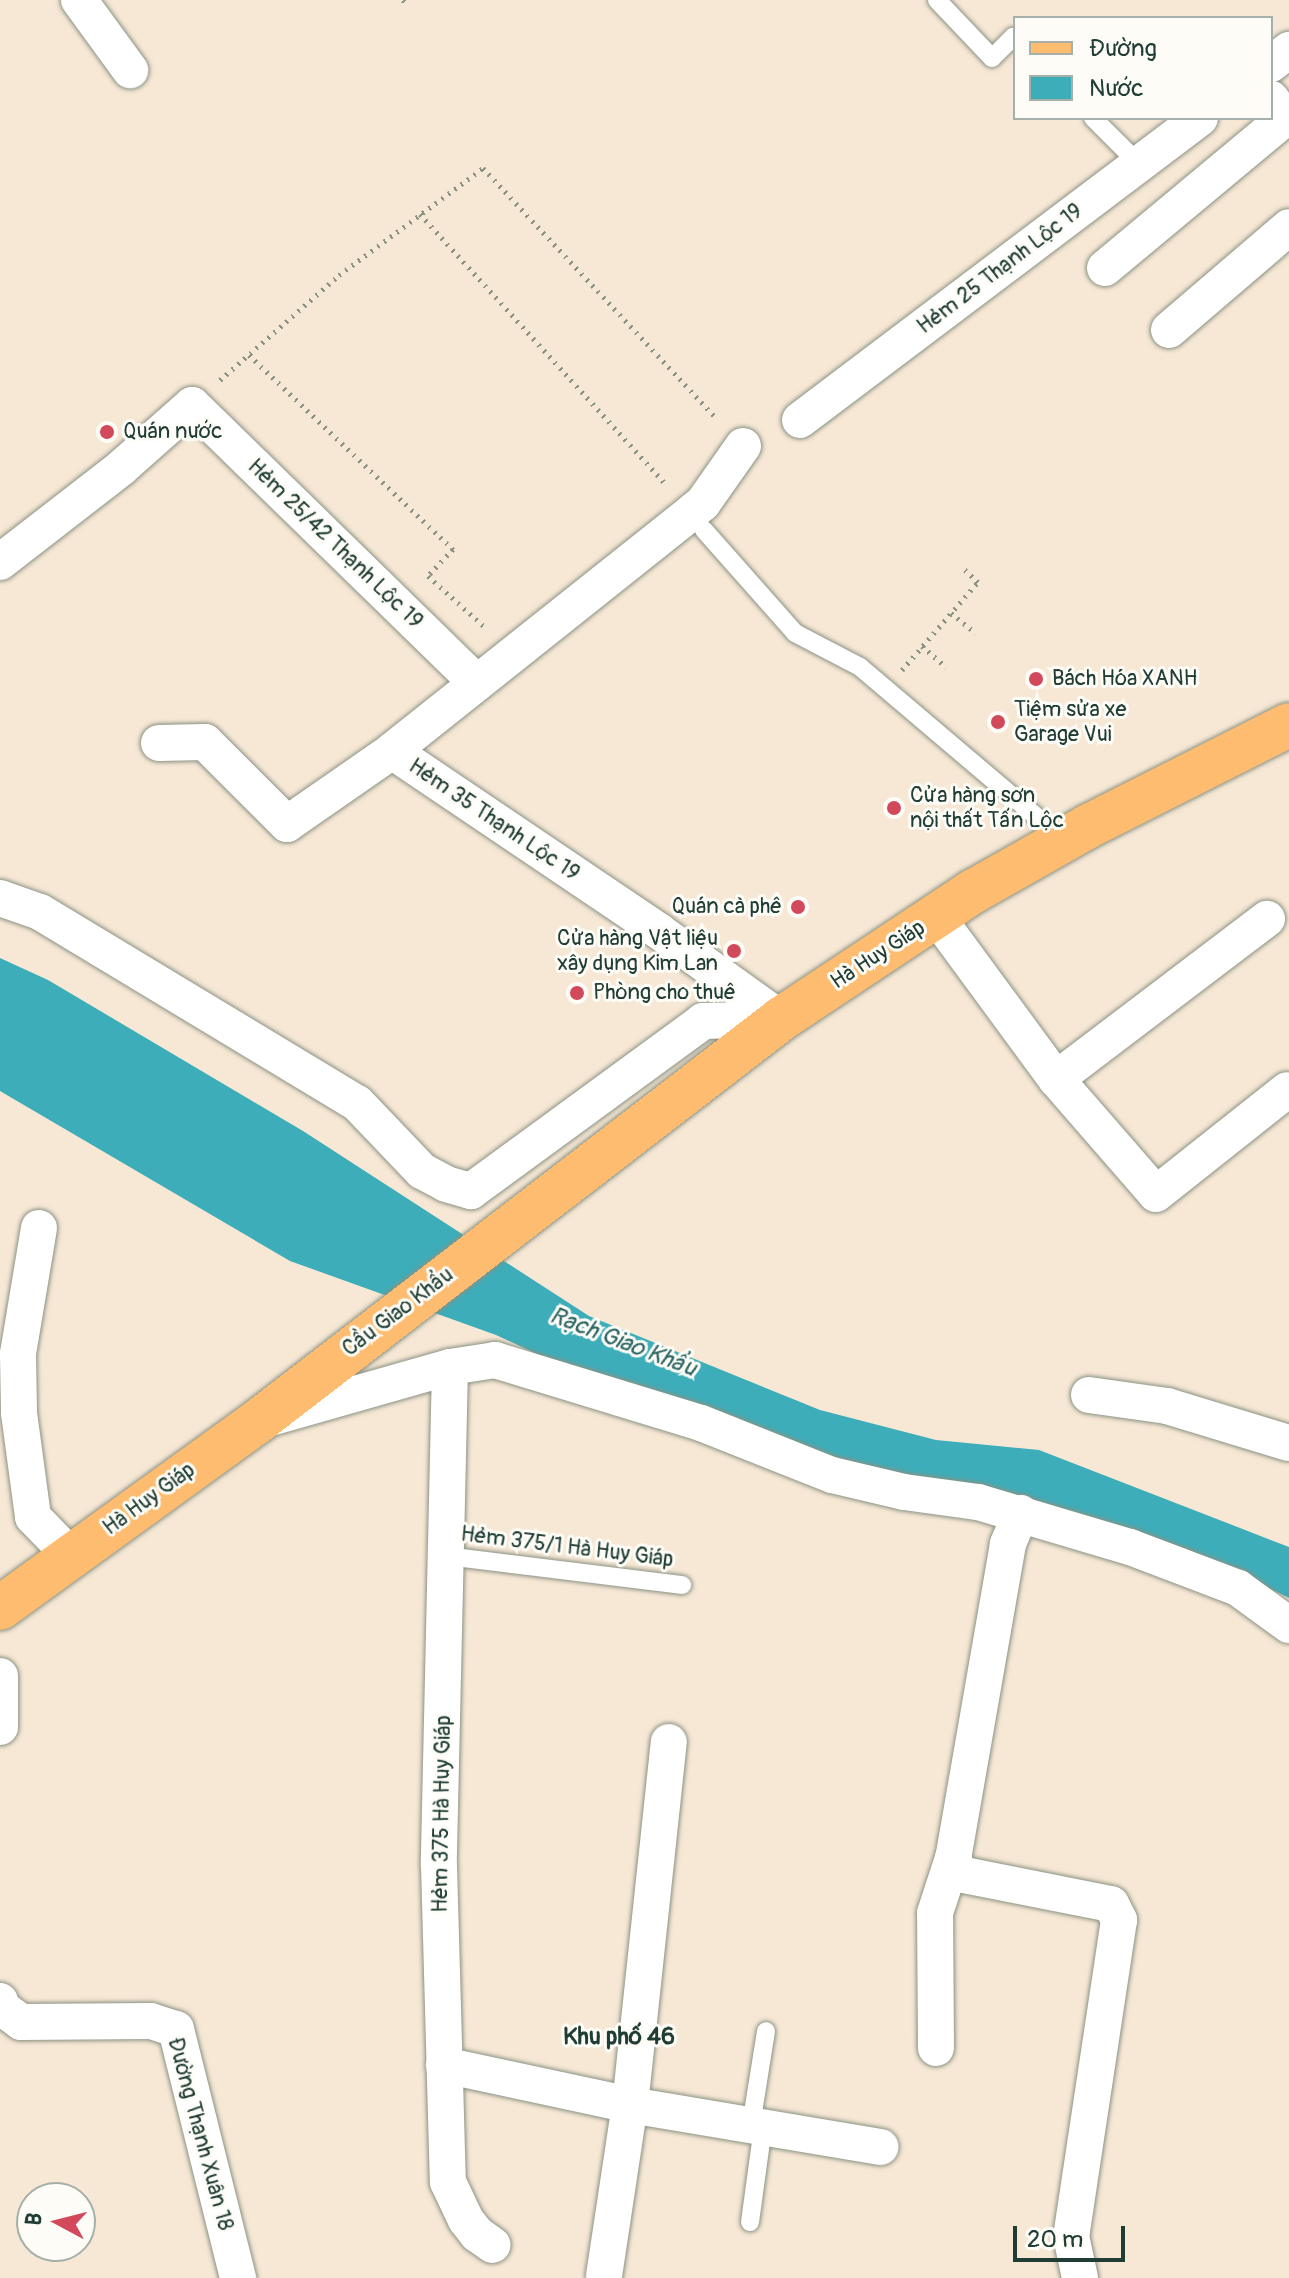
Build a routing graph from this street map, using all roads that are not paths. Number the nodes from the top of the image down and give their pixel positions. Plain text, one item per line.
1 (79, 0) edge
2 (937, 0) edge
3 (1013, 37) edge
4 (1289, 50) edge
5 (1273, 62) edge
6 (130, 70) dead end
7 (1095, 120) edge
8 (1197, 120) edge
9 (1272, 120) edge
10 (1139, 164) junction
11 (1289, 227) edge
12 (1105, 268) dead end
13 (1169, 330) dead end
14 (800, 420) dead end
15 (743, 446) road end
16 (698, 521) junction
17 (0, 562) edge
18 (477, 683) junction
19 (1289, 725) edge
20 (159, 743) dead end
21 (392, 751) junction
22 (1064, 840) junction
23 (0, 898) edge
24 (937, 917) junction
25 (1267, 919) dead end
26 (781, 1019) junction
27 (1056, 1079) junction
28 (1287, 1090) dead end
29 (39, 1228) dead end
30 (500, 1236) joint
31 (450, 1367) junction
32 (296, 1389) joint
33 (1089, 1395) dead end
34 (257, 1422) junction
35 (1289, 1443) edge
36 (1021, 1513) junction
37 (70, 1555) junction
38 (446, 1556) junction
39 (682, 1585) dead end
40 (0, 1608) edge
41 (1289, 1625) edge
42 (0, 1676) edge
43 (0, 1727) edge
44 (669, 1742) dead end
45 (953, 1858) junction
46 (0, 2001) edge
47 (766, 2031) dead end
48 (936, 2048) dead end
49 (444, 2065) junction
50 (630, 2105) junction
51 (757, 2126) junction
52 (881, 2147) dead end
53 (750, 2222) dead end
54 (493, 2245) dead end
55 (604, 2276) dead end
56 (238, 2278) edge
57 (1080, 2278) edge

1 - 6 street
2 - 3 lane
4 - 5 street
7 - 10 lane
8 - 10 street, Hẻm 25 Thạnh Lộc 19
9 - 12 street
10 - 14 street, Hẻm 25 Thạnh Lộc 19
11 - 13 street
15 - 16 street, Hẻm 35 Thạnh Lộc 19
16 - 18 street, Hẻm 35 Thạnh Lộc 19
16 - 22 lane
17 - 18 street, Hẻm 25/42 Thạnh Lộc 19
18 - 21 street, Hẻm 35 Thạnh Lộc 19
19 - 22 main road, Hà Huy Giáp
20 - 21 street
21 - 26 street, Hẻm 35 Thạnh Lộc 19
22 - 24 main road, Hà Huy Giáp
23 - 26 street
24 - 26 main road, Hà Huy Giáp
24 - 27 street
25 - 27 street
26 - 30 main road, Hà Huy Giáp
27 - 28 street
29 - 37 street
30 - 32 main road, Cầu Giao Khẩu
31 - 34 street
31 - 36 street
31 - 38 street, Hẻm 375 Hà Huy Giáp
32 - 34 main road, Hà Huy Giáp
33 - 35 street
34 - 37 main road, Hà Huy Giáp
36 - 41 street
36 - 45 street
37 - 40 main road, Hà Huy Giáp
38 - 39 lane, Hẻm 375/1 Hà Huy Giáp
38 - 49 street, Hẻm 375 Hà Huy Giáp
42 - 43 street
44 - 50 street
45 - 48 street
45 - 57 street
46 - 56 street, Đường Thạnh Xuân 18
47 - 51 lane
49 - 50 street
49 - 54 street, Hẻm 375 Hà Huy Giáp
50 - 51 street
50 - 55 street
51 - 52 street
51 - 53 lane

